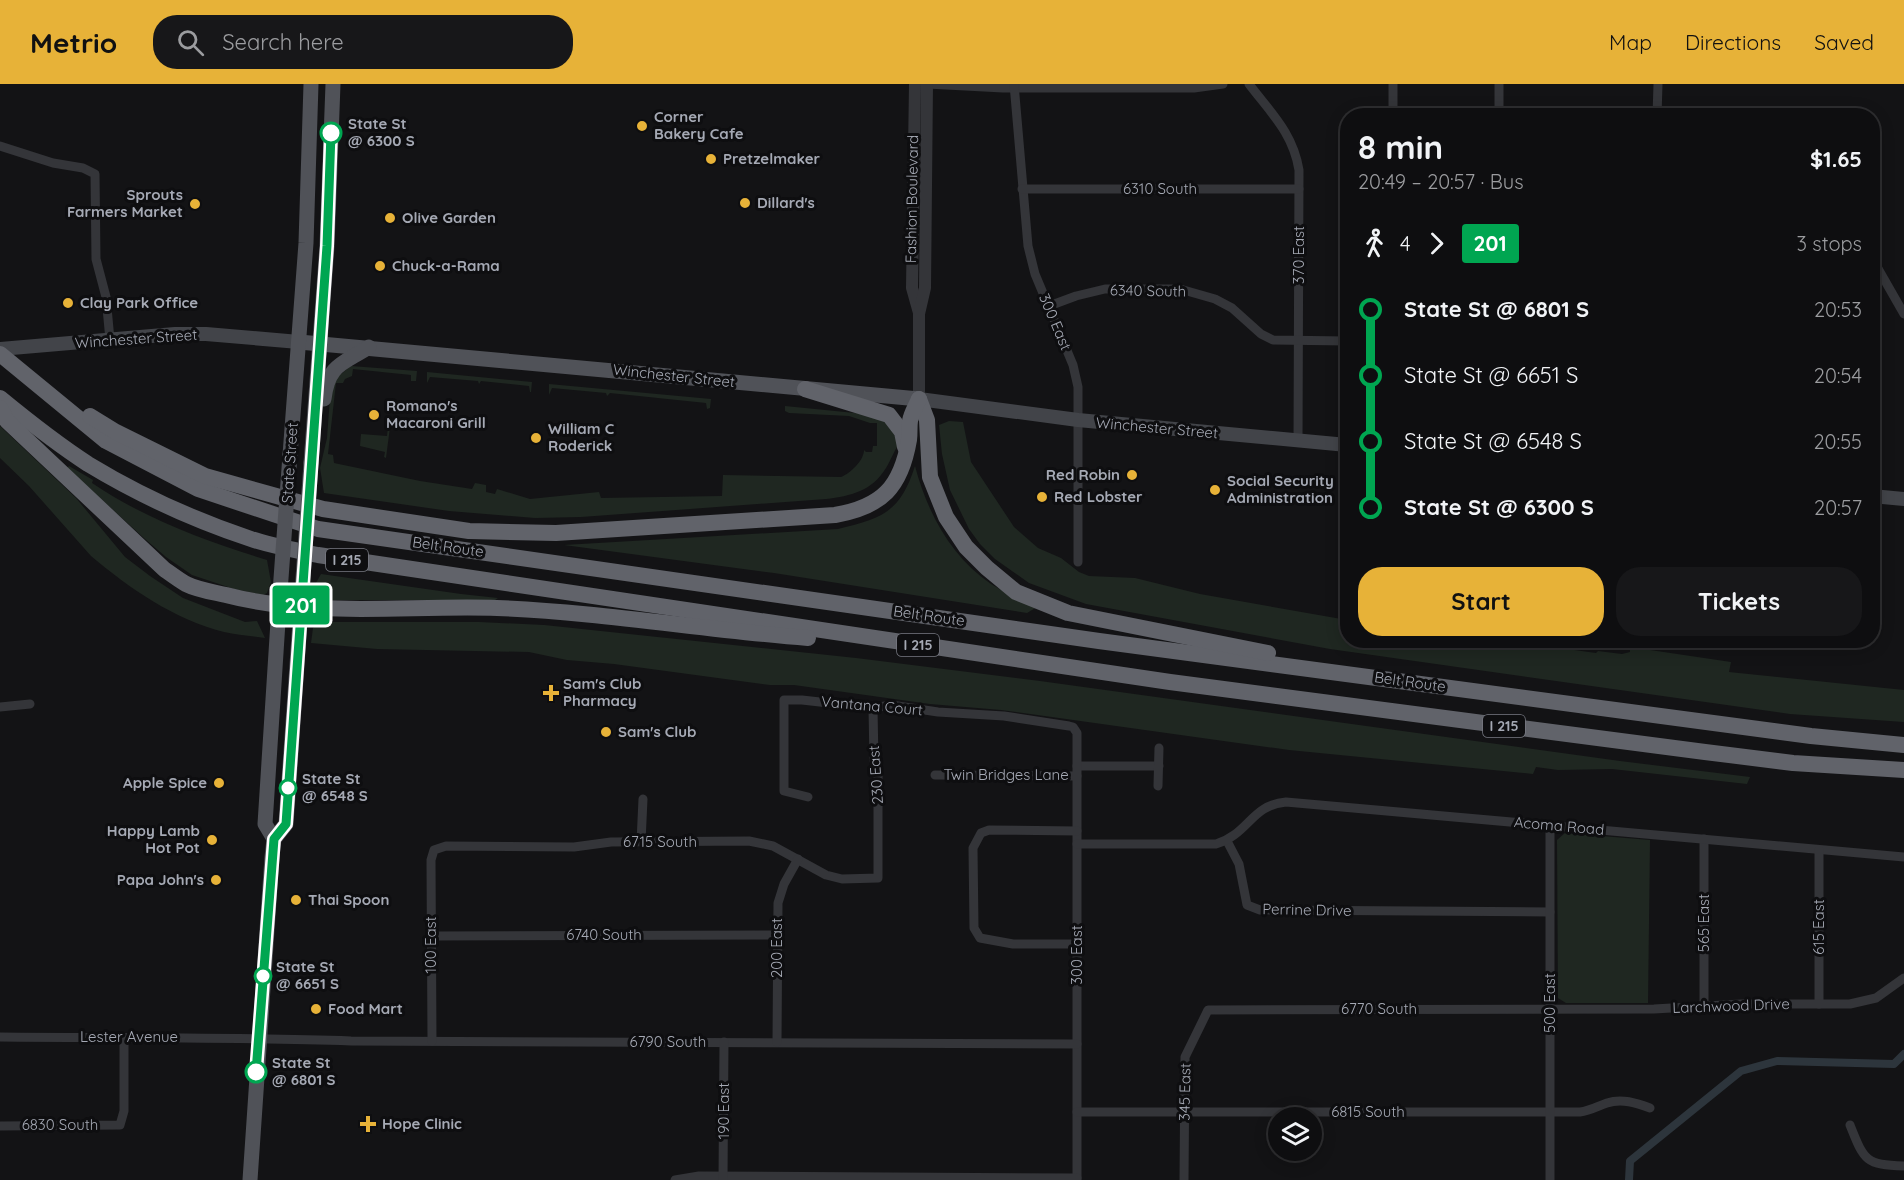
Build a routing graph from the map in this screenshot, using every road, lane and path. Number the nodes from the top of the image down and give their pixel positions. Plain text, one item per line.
1 (311, 84) edge
2 (333, 84) edge
3 (915, 84) edge
4 (927, 84) edge
5 (1223, 84) edge
6 (1249, 84) edge
7 (1393, 84) edge
8 (1499, 84) edge
9 (1658, 84) edge
10 (1014, 86) edge
11 (1393, 108) edge
12 (1499, 108) edge
13 (1658, 108) edge
14 (0, 146) edge
15 (1022, 189) junction
16 (1299, 189) junction
17 (1880, 270) edge
18 (1901, 302) edge
19 (1049, 306) junction
20 (920, 314) junction
21 (1904, 314) edge
22 (110, 340) junction
23 (1299, 341) junction
24 (1340, 341) edge
25 (299, 342) junction
26 (320, 343) junction
27 (369, 347) junction
28 (0, 349) edge
29 (0, 354) edge
30 (38, 385) junction
31 (805, 389) junction
32 (0, 398) edge
33 (919, 399) junction
34 (0, 408) edge
35 (1078, 420) junction
36 (1298, 441) junction
37 (1340, 444) edge
38 (906, 454) junction
39 (311, 463) junction
40 (1880, 496) edge
41 (1904, 499) edge
42 (1078, 562) dead end
43 (279, 606) junction
44 (301, 607) junction
45 (953, 650) junction
46 (1419, 683) junction
47 (30, 704) dead end
48 (0, 707) edge
49 (873, 708) junction
50 (1075, 729) joint
51 (1904, 745) edge
52 (1159, 748) dead end
53 (1159, 766) junction
54 (1904, 770) edge
55 (1077, 771) junction
56 (935, 775) dead end
57 (1158, 786) dead end
58 (808, 796) dead end
59 (643, 799) dead end
60 (1550, 826) junction
61 (1077, 831) junction
62 (274, 839) junction
63 (1704, 839) junction
64 (1227, 841) junction
65 (641, 842) junction
66 (1077, 844) junction
67 (434, 850) joint
68 (1819, 850) junction
69 (1904, 857) edge
70 (798, 860) junction
71 (878, 878) joint
72 (1550, 912) junction
73 (777, 935) junction
74 (431, 936) junction
75 (1076, 944) junction
76 (1904, 978) edge
77 (1819, 1004) junction
78 (1704, 1007) junction
79 (1551, 1009) junction
80 (1208, 1010) joint
81 (0, 1038) edge
82 (124, 1038) junction
83 (259, 1039) junction
84 (432, 1041) junction
85 (724, 1042) junction
86 (777, 1042) junction
87 (1077, 1044) junction
88 (1650, 1108) dead end
89 (1077, 1112) junction
90 (1184, 1112) junction
91 (1550, 1112) junction
92 (1850, 1125) dead end
93 (0, 1126) edge
94 (1904, 1166) edge
95 (723, 1178) edge
96 (1077, 1179) edge
97 (250, 1180) edge
98 (675, 1180) edge
99 (1184, 1180) edge
100 (1550, 1180) edge

1 - 25 main road, State Street
2 - 26 main road, State Street
3 - 20 street, Fashion Boulevard
4 - 10 street
4 - 20 street, Fashion Boulevard
5 - 10 street
6 - 16 street, 370 East
7 - 11 street
8 - 12 street
9 - 13 street
10 - 15 street, 300 East
14 - 22 street
15 - 16 street, 6310 South
15 - 19 street, 300 East
16 - 23 street, 370 East
17 - 18 street
18 - 21 street
19 - 23 street, 6340 South
19 - 35 street, 300 East
20 - 33 street, Fashion Boulevard
22 - 25 main road, Winchester Street
22 - 28 main road, Winchester Street
23 - 24 street, 6340 South
23 - 36 street, 370 East
25 - 26 main road, Winchester Street
25 - 43 main road, State Street, bridge
26 - 27 main road, Winchester Street
26 - 39 main road, State Street
27 - 31 main road, Winchester Street
27 - 39 main road
29 - 30 highway, Belt Route / I 215
30 - 38 highway
30 - 46 highway, Belt Route / I 215
31 - 33 main road, Winchester Street
31 - 38 highway
32 - 45 highway, Belt Route / I 215
33 - 35 main road, Winchester Street
33 - 38 highway
33 - 46 highway
34 - 43 highway
35 - 36 main road, Winchester Street
35 - 42 street, 300 East
36 - 37 main road, Winchester Street
39 - 44 main road, State Street, bridge
40 - 41 main road
43 - 44 highway
43 - 62 main road, State Street
44 - 45 highway
44 - 62 main road, State Street
45 - 54 highway, Belt Route / I 215
46 - 51 highway, Belt Route / I 215
47 - 48 street
49 - 50 street, Vantana Court
49 - 58 street, Vantana Court
49 - 71 street, 230 East
50 - 55 street, 300 East
52 - 53 street
53 - 55 street, Twin Bridges Lane
53 - 57 street
55 - 56 street, Twin Bridges Lane
55 - 61 street, 300 East
59 - 65 street
60 - 63 street, Acoma Road
60 - 64 street, Acoma Road
60 - 72 street, 500 East
61 - 66 street, 300 East
61 - 75 street
62 - 83 main road, State Street
63 - 68 street, Acoma Road
63 - 78 street, 565 East
64 - 66 street
64 - 72 street, Perrine Drive
65 - 67 street, 6715 South
65 - 70 street, 6715 South
66 - 75 street, 300 East
67 - 74 street, 100 East
68 - 69 street, Acoma Road
68 - 77 street, 615 East
70 - 71 street, 6715 South
70 - 73 street, 200 East
72 - 79 street, 500 East
73 - 74 street, 6740 South
73 - 86 street, 200 East
74 - 84 street, 100 East
75 - 87 street, 300 East
76 - 77 street, Larchwood Drive
77 - 78 street, Larchwood Drive
78 - 79 street, Larchwood Drive
79 - 80 street, 6770 South
79 - 91 street, 500 East
80 - 90 street, 345 East
81 - 82 street, Lester Avenue
82 - 83 street, Lester Avenue
82 - 93 street, 6830 South
83 - 84 street, 6790 South
83 - 97 main road, State Street
84 - 85 street, 6790 South
85 - 86 street, 6790 South
85 - 95 street, 190 East
86 - 87 street, 6790 South
87 - 89 street, 300 East
88 - 91 street, 6815 South
89 - 90 street, 6815 South
89 - 96 street, 300 East
90 - 91 street, 6815 South
90 - 99 street, 345 East
91 - 100 street, 500 East
92 - 94 street
95 - 96 street
95 - 98 street

